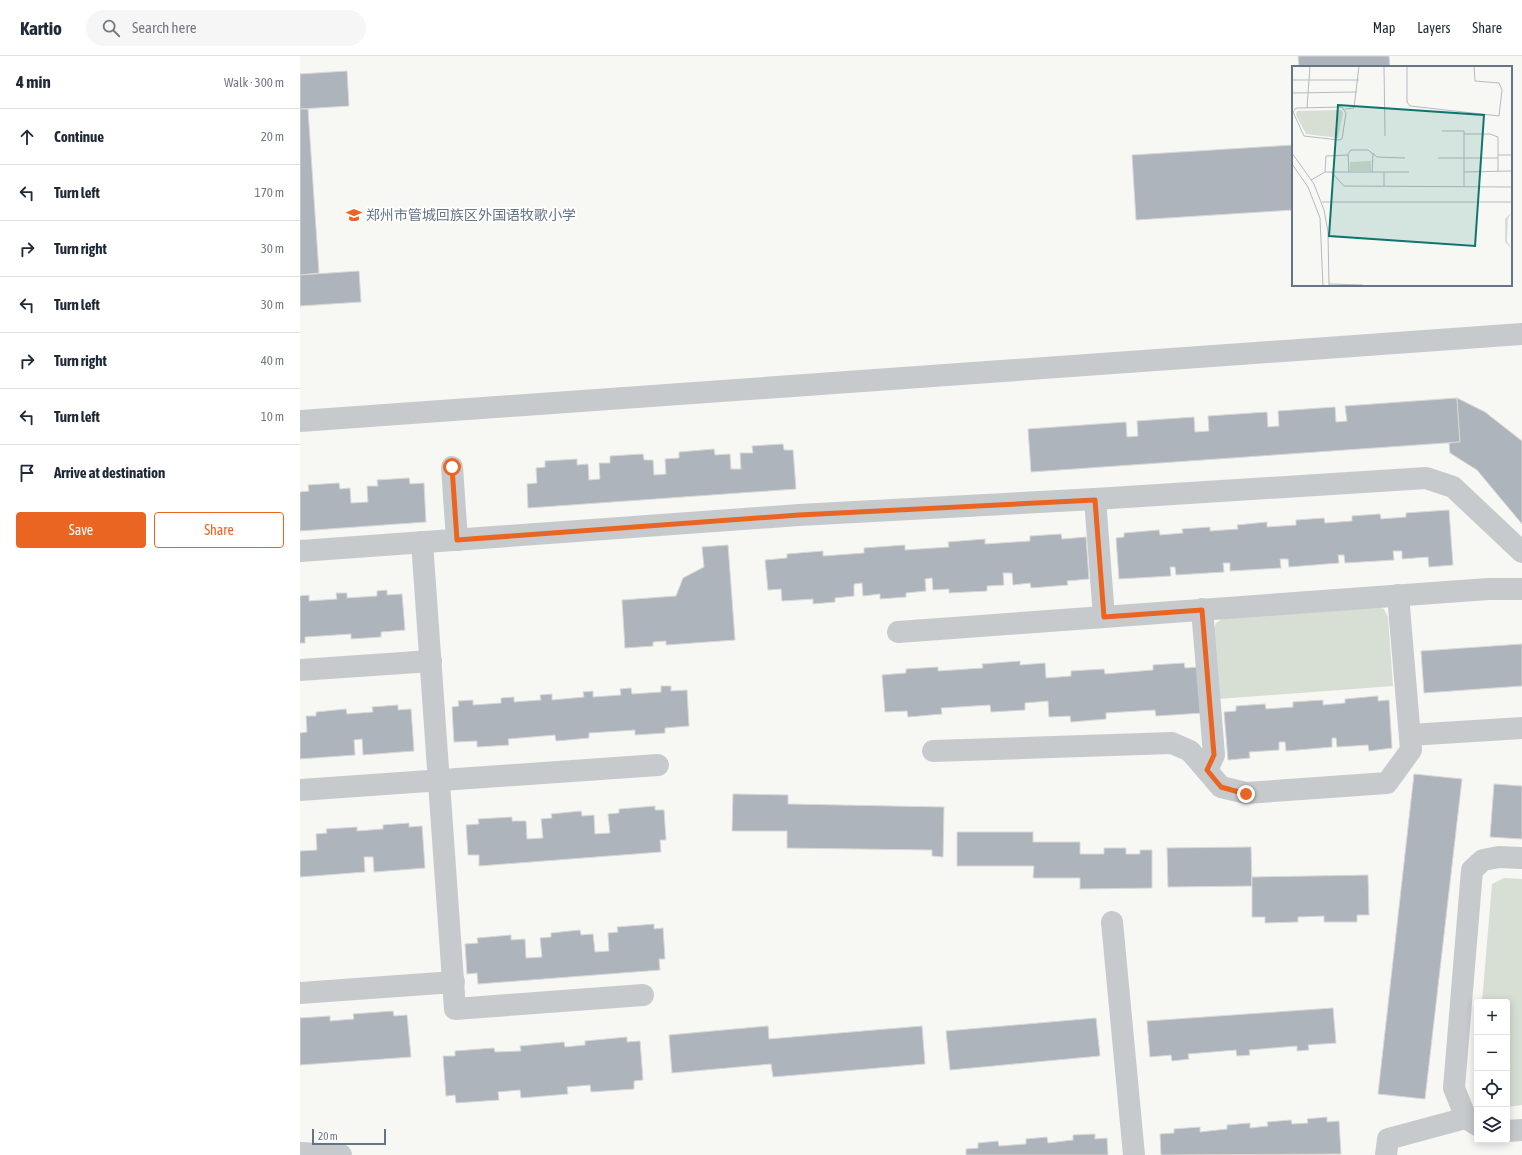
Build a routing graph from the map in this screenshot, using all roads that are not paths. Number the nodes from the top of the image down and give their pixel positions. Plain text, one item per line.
1 (1522, 334) edge
2 (300, 421) edge
3 (452, 467) dead end
4 (1095, 500) junction
5 (457, 540) junction
6 (422, 542) junction
7 (300, 551) edge
8 (1522, 552) edge
9 (1522, 589) edge
10 (1398, 595) junction
11 (1202, 610) junction
12 (1104, 617) junction
13 (898, 632) dead end
14 (430, 661) junction
15 (300, 670) edge
16 (1522, 728) edge
17 (1410, 735) junction
18 (933, 751) dead end
19 (658, 765) dead end
20 (1207, 770) junction
21 (439, 780) junction
22 (300, 790) edge
23 (1522, 858) edge
24 (1112, 922) dead end
25 (454, 982) junction
26 (300, 993) edge
27 (643, 995) dead end
28 (1471, 1122) edge
29 (1522, 1130) edge
30 (1510, 1131) edge
31 (300, 1153) edge
32 (341, 1155) edge
33 (1134, 1155) edge
34 (1386, 1155) edge

1 - 2 street
3 - 5 street
4 - 5 street
4 - 8 street
4 - 12 street
5 - 6 street
6 - 7 street
6 - 14 street
9 - 10 street
10 - 11 street
10 - 17 street
11 - 12 street
11 - 20 street
12 - 13 street
14 - 15 street
14 - 21 street
16 - 17 street
17 - 20 street
18 - 20 street
19 - 21 street
21 - 22 street
21 - 25 street
23 - 28 street
24 - 33 street
25 - 26 street
25 - 27 street
28 - 34 street
29 - 30 street
31 - 32 street

